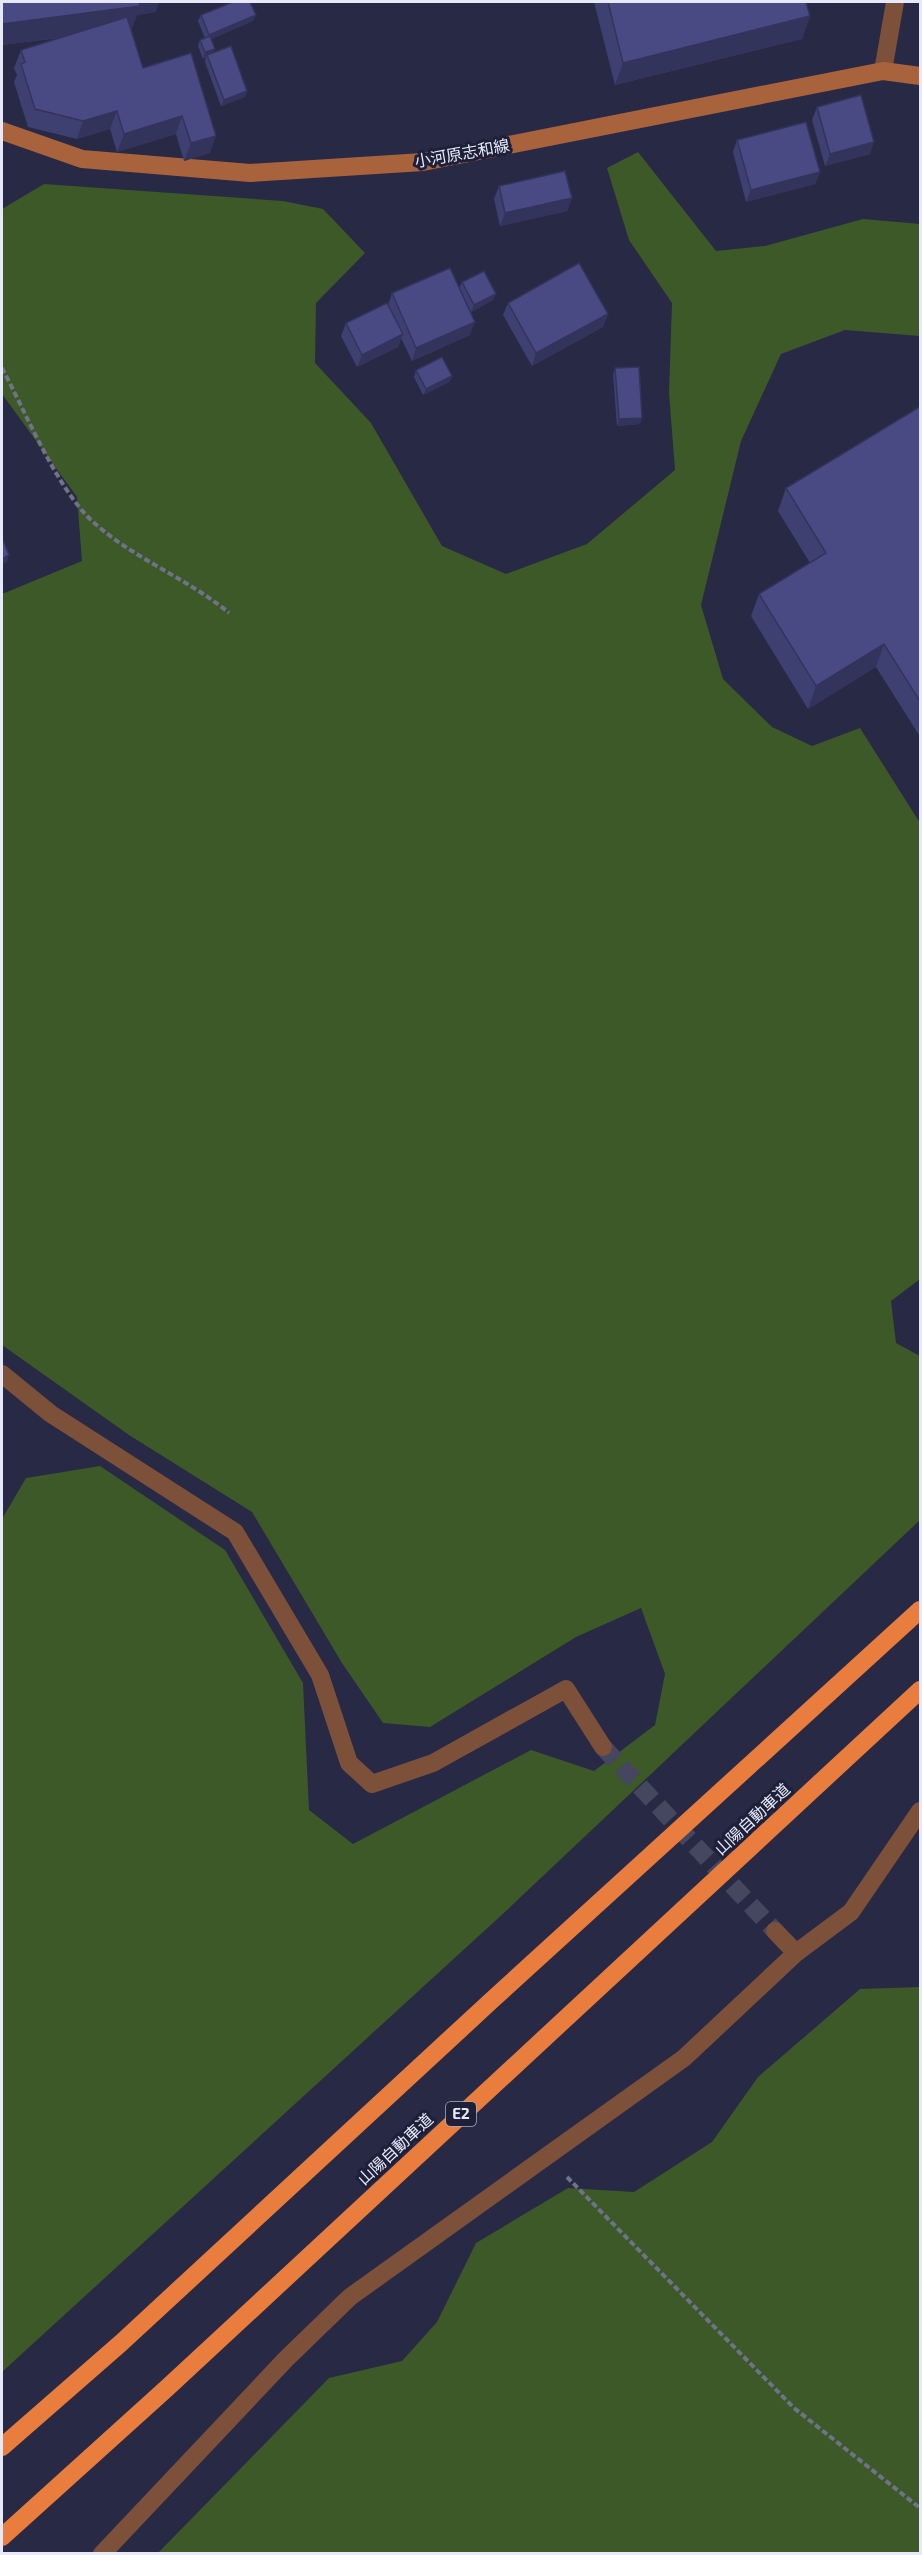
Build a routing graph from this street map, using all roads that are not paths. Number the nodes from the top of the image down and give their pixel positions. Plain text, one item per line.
1 (896, 2) edge
2 (883, 71) junction
3 (921, 76) edge
4 (2, 131) edge
5 (2, 1374) edge
6 (921, 1610) edge
7 (921, 1690) edge
8 (603, 1747) tunnel mouth
9 (921, 1811) edge
10 (775, 1931) tunnel mouth
11 (796, 1953) junction
12 (2, 2447) edge
13 (2, 2537) edge
14 (102, 2553) edge

1 - 2 street
2 - 3 main road, 小河原志和線
2 - 4 main road, 小河原志和線
5 - 8 street
6 - 12 highway
7 - 13 highway, 山陽自動車道 / E2
9 - 11 street
10 - 11 street
11 - 14 street

